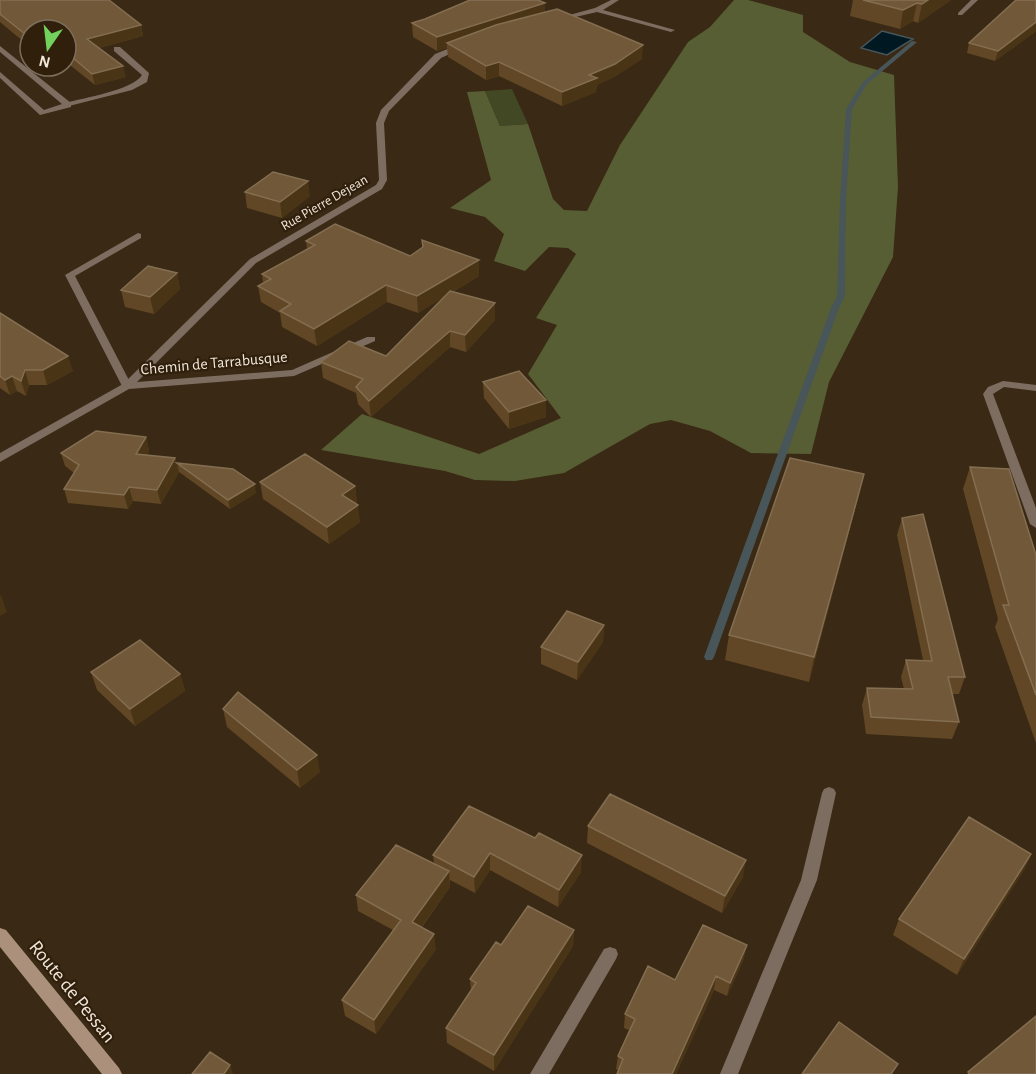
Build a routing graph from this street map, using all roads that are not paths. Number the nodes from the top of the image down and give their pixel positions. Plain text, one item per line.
1 (616, 0) edge
2 (975, 0) edge
3 (597, 10) junction
4 (960, 14) dead end
5 (546, 22) edge
6 (671, 30) dead end
7 (474, 42) edge
8 (0, 48) edge
9 (117, 49) dead end
10 (0, 74) edge
11 (68, 105) junction
12 (138, 236) dead end
13 (371, 339) dead end
14 (127, 386) junction
15 (1036, 388) edge
16 (0, 458) edge
17 (1036, 524) edge
18 (829, 793) dead end
19 (0, 935) edge
20 (610, 954) dead end
21 (113, 1074) edge
22 (539, 1074) edge
23 (729, 1074) edge

1 - 3 street
2 - 4 street
3 - 5 street
3 - 6 street
7 - 14 street, Rue Pierre Dejean
8 - 11 street
9 - 11 street
10 - 11 street
12 - 14 street
13 - 14 street, Chemin de Tarrabusque
14 - 16 street, Chemin de Tarrabusque
15 - 17 street
18 - 23 street
19 - 21 main road, Route de Pessan
20 - 22 street

